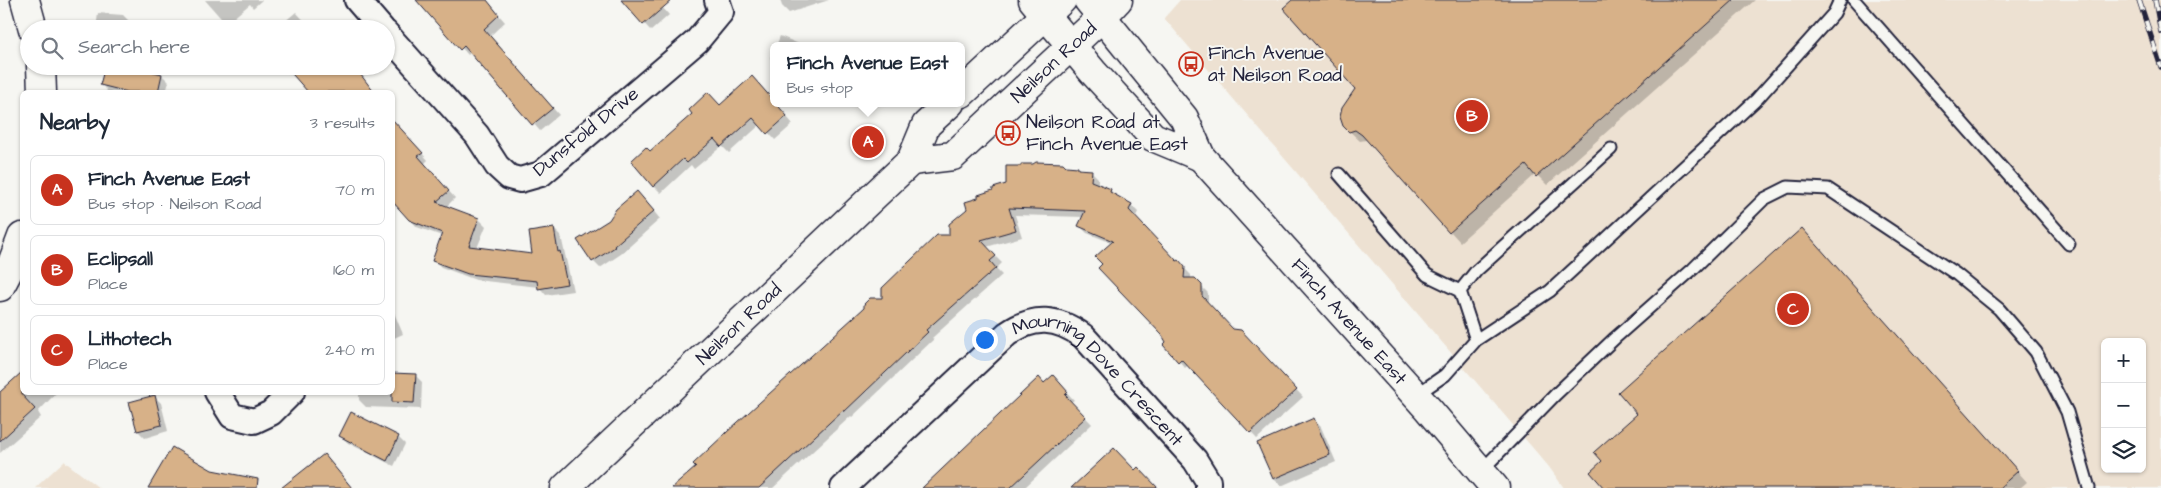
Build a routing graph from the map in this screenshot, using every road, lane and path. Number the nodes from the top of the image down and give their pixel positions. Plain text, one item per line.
1 (25, 0) edge
2 (357, 0) edge
3 (717, 0) edge
4 (1840, 0) edge
5 (1854, 0) edge
6 (1047, 5) edge
7 (1103, 6) edge
8 (31, 20) edge
9 (374, 20) edge
10 (395, 43) edge
11 (1072, 46) junction
12 (41, 75) edge
13 (965, 89) edge
14 (42, 90) edge
15 (946, 107) edge
16 (1611, 149) dead end
17 (1201, 157) junction
18 (911, 161) junction
19 (1339, 174) dead end
20 (20, 242) edge
21 (2069, 244) dead end
22 (0, 287) edge
23 (1460, 291) junction
24 (1476, 340) junction
25 (219, 395) edge
26 (289, 395) edge
27 (1416, 395) junction
28 (1488, 479) edge
29 (565, 488) edge
30 (843, 488) edge
31 (1208, 488) edge
32 (2089, 488) edge

1 - 8 main road
2 - 9 street
3 - 10 street, Dunsfold Drive
4 - 24 lane
5 - 21 lane
6 - 11 main road, Finch Avenue East
6 - 13 main road
7 - 11 main road, Neilson Road
7 - 17 main road, Finch Avenue East
11 - 17 main road, Finch Avenue East
11 - 18 main road, Neilson Road
12 - 14 main road
15 - 18 main road, Neilson Road
16 - 23 lane
17 - 27 main road, Finch Avenue East
18 - 29 main road, Neilson Road
19 - 23 lane
20 - 22 main road
23 - 24 lane
24 - 27 lane
25 - 26 street
27 - 28 main road, Finch Avenue East
28 - 32 lane
30 - 31 street, Mourning Dove Crescent

